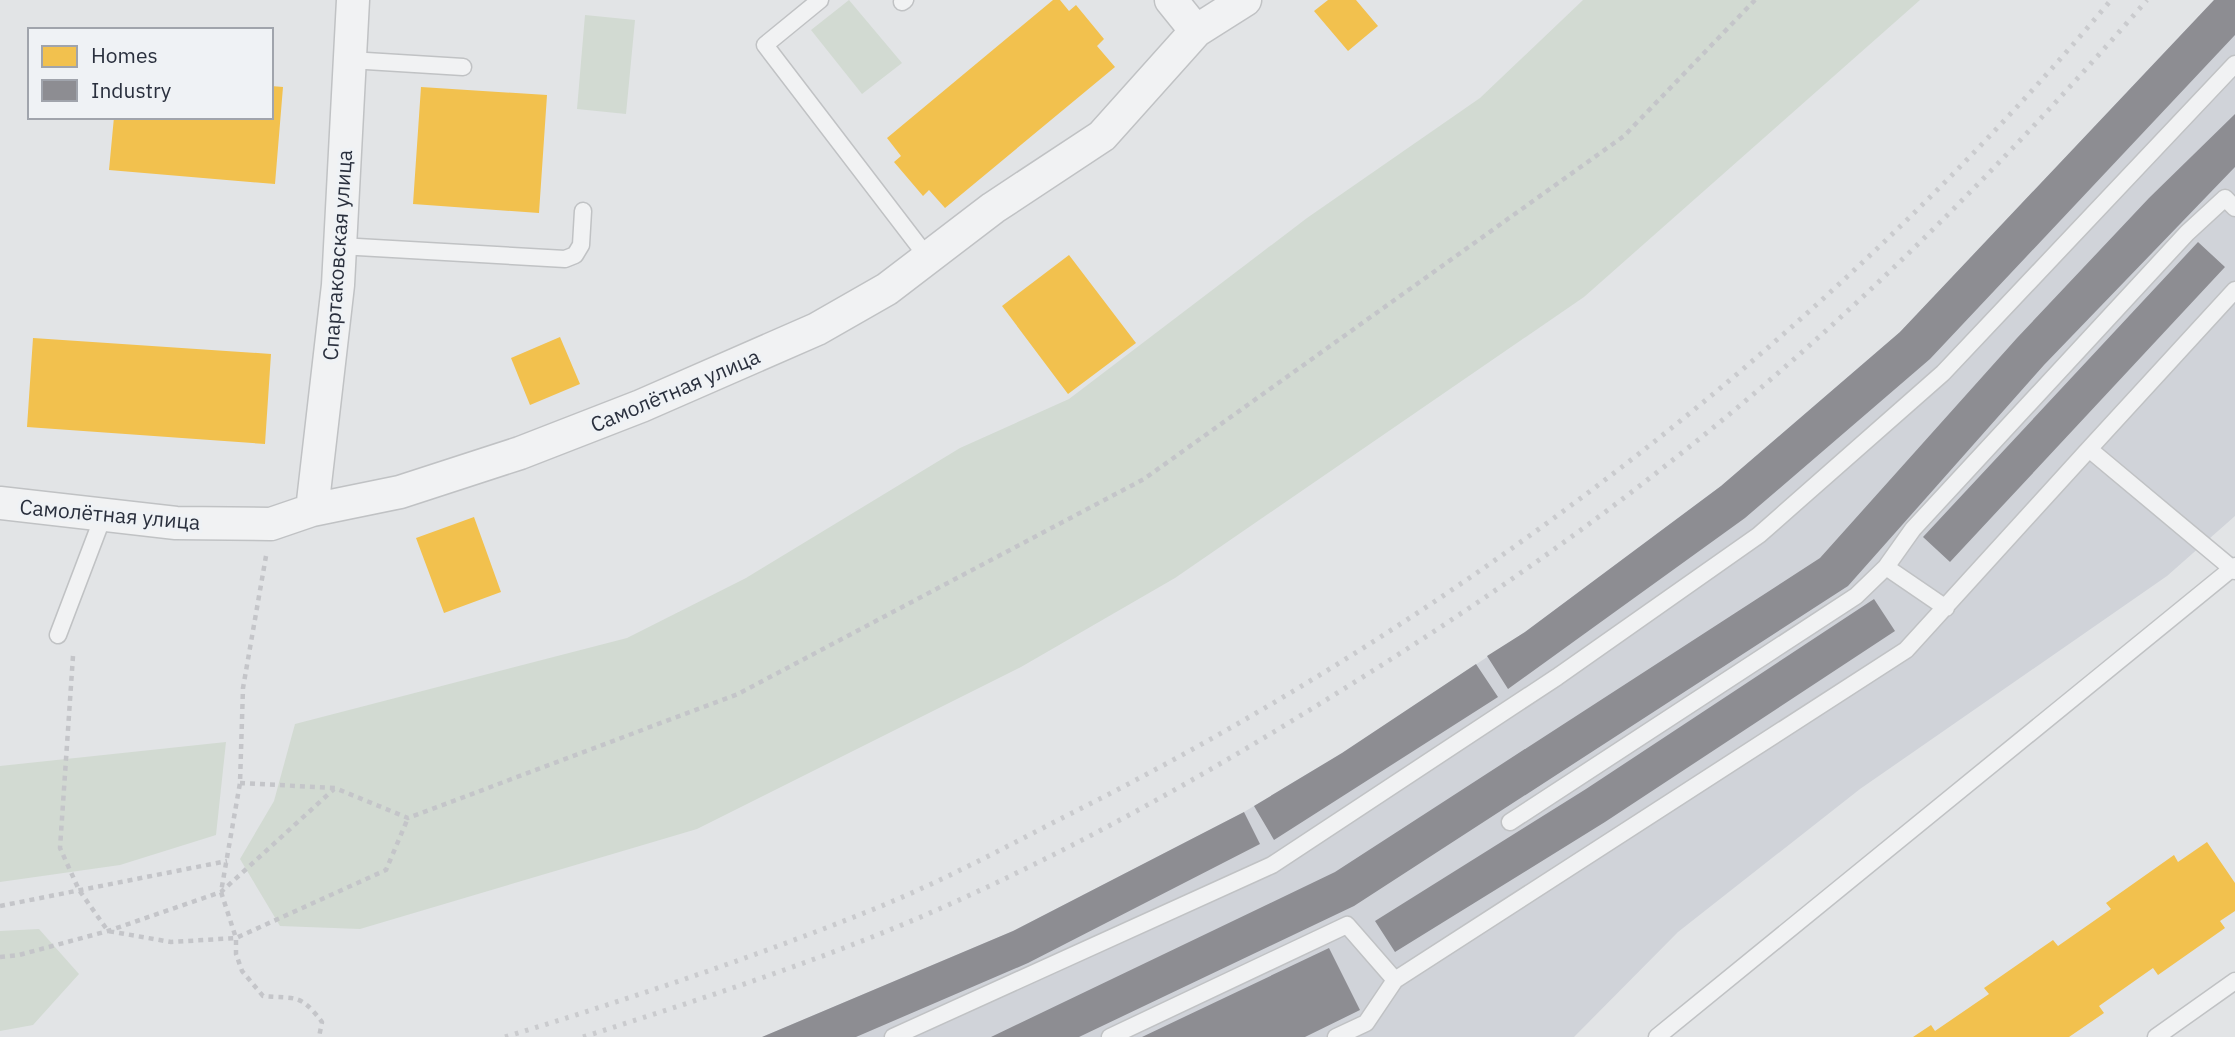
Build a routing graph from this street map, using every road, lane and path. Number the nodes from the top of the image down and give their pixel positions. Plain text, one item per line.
1 (354, 0) edge
2 (820, 0) edge
3 (1171, 0) edge
4 (1245, 0) edge
5 (1755, 0) edge
6 (1196, 31) junction
7 (350, 60) junction
8 (2235, 64) edge
9 (463, 67) dead end
10 (2231, 198) edge
11 (583, 211) dead end
12 (340, 246) junction
13 (928, 258) junction
14 (2235, 290) edge
15 (2089, 449) junction
16 (0, 503) edge
17 (312, 510) junction
18 (104, 514) junction
19 (271, 524) junction
20 (1886, 567) junction
21 (2234, 569) edge
22 (1946, 608) junction
23 (58, 635) joint
24 (240, 783) junction
25 (335, 788) junction
26 (408, 818) junction
27 (1510, 822) dead end
28 (227, 861) junction
29 (79, 890) junction
30 (221, 892) junction
31 (0, 906) edge
32 (108, 931) junction
33 (236, 938) junction
34 (0, 957) edge
35 (1395, 981) junction
36 (2235, 981) edge
37 (319, 1037) edge
38 (893, 1037) edge
39 (1110, 1037) edge
40 (1336, 1037) edge
41 (1657, 1037) edge
42 (2155, 1037) edge

1 - 7 street, Спартаковская улица
2 - 13 lane
3 - 6 street
4 - 6 street, Самолётная улица
5 - 26 path
6 - 13 street, Самолётная улица
7 - 9 lane
7 - 12 street, Спартаковская улица
8 - 38 lane
10 - 20 lane
11 - 12 lane
12 - 17 street, Спартаковская улица
13 - 17 street, Самолётная улица
14 - 15 lane
15 - 21 lane
15 - 22 lane
16 - 18 street, Самолётная улица
17 - 19 street, Самолётная улица
18 - 19 street, Самолётная улица
18 - 23 lane
19 - 24 path
20 - 22 lane
20 - 27 lane
21 - 41 lane
22 - 35 lane
23 - 29 path
24 - 25 path
24 - 28 path
25 - 26 path
25 - 30 path
26 - 33 path
28 - 29 path
28 - 30 path
29 - 31 path
29 - 32 path
30 - 32 path
30 - 33 path
32 - 33 path
32 - 34 path
33 - 37 path
35 - 39 lane
35 - 40 lane
36 - 42 lane

